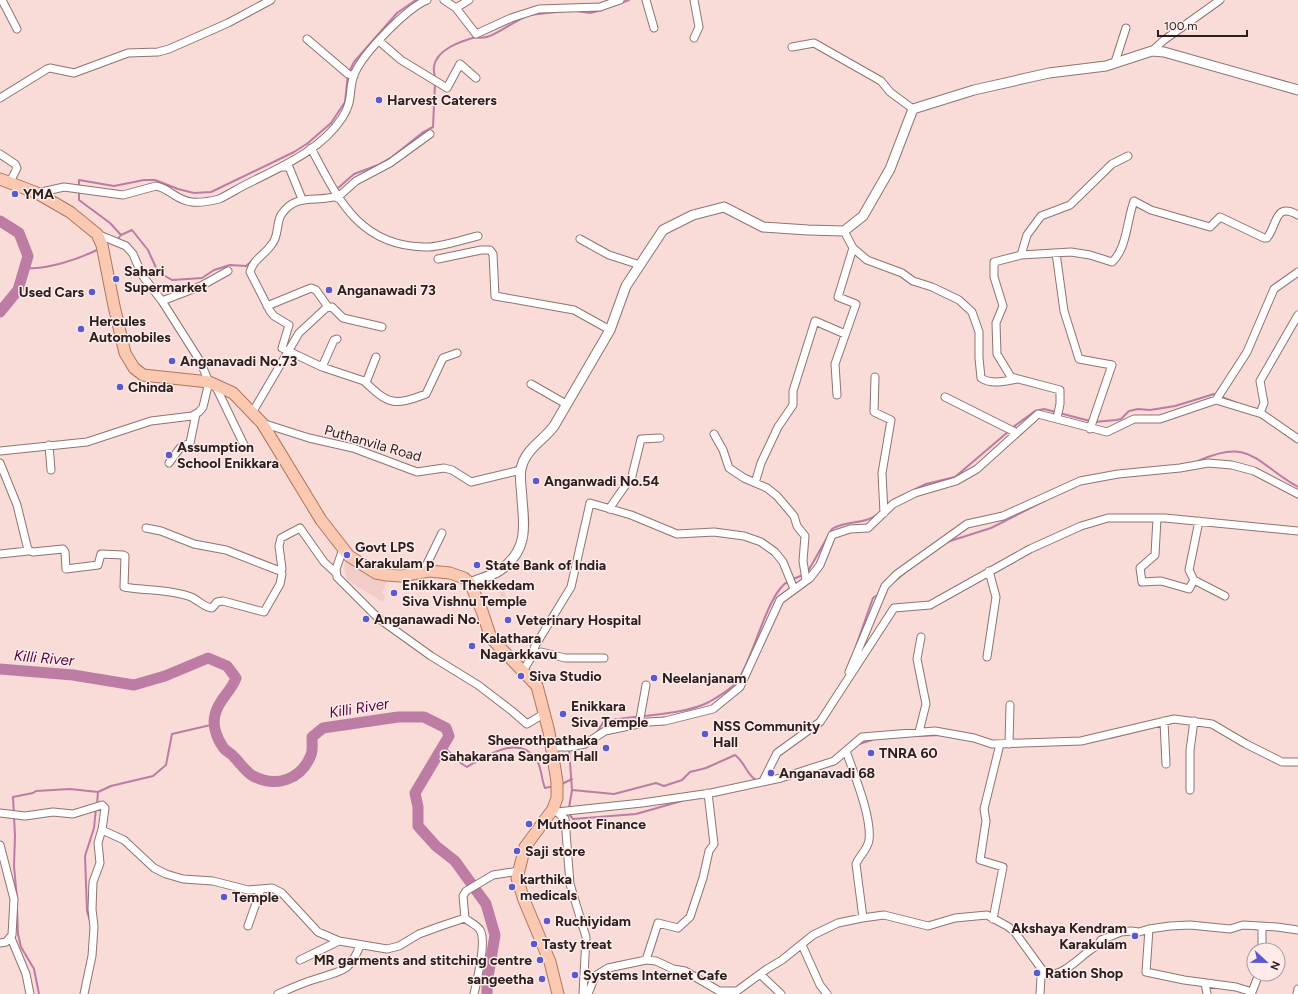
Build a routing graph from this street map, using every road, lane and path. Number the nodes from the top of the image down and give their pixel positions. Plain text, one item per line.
1 (2, 0) edge
2 (271, 0) edge
3 (427, 0) edge
4 (444, 0) edge
5 (469, 0) edge
6 (620, 0) edge
7 (646, 0) edge
8 (694, 0) edge
9 (1220, 0) edge
10 (454, 7) junction
11 (654, 28) dead end
12 (1126, 28) dead end
13 (17, 29) dead end
14 (694, 38) dead end
15 (308, 39) dead end
16 (379, 41) junction
17 (792, 47) dead end
18 (1152, 51) junction
19 (1115, 62) junction
20 (354, 76) junction
21 (476, 78) dead end
22 (1298, 90) edge
23 (0, 98) edge
24 (913, 110) junction
25 (430, 134) dead end
26 (311, 148) junction
27 (0, 154) edge
28 (1128, 156) dead end
29 (282, 167) junction
30 (4, 180) edge
31 (37, 193) junction
32 (337, 197) junction
33 (302, 199) junction
34 (1298, 215) edge
35 (844, 231) junction
36 (478, 236) dead end
37 (580, 239) dead end
38 (106, 245) junction
39 (853, 248) junction
40 (1056, 253) junction
41 (1021, 255) junction
42 (438, 259) dead end
43 (640, 265) junction
44 (228, 271) dead end
45 (1298, 272) edge
46 (162, 301) junction
47 (267, 306) junction
48 (328, 307) junction
49 (1298, 315) edge
50 (382, 327) dead end
51 (610, 330) junction
52 (845, 334) junction
53 (337, 339) dead end
54 (288, 352) junction
55 (457, 353) dead end
56 (376, 357) dead end
57 (322, 367) junction
58 (875, 377) dead end
59 (1017, 379) junction
60 (212, 382) junction
61 (364, 382) junction
62 (531, 384) dead end
63 (837, 395) dead end
64 (1218, 397) junction
65 (945, 398) dead end
66 (566, 404) junction
67 (1261, 412) junction
68 (252, 413) junction
69 (196, 414) junction
70 (1058, 415) junction
71 (262, 423) junction
72 (1090, 429) junction
73 (1017, 433) junction
74 (714, 434) dead end
75 (660, 438) dead end
76 (1298, 439) edge
77 (49, 445) junction
78 (244, 447) dead end
79 (0, 451) edge
80 (0, 463) edge
81 (169, 463) dead end
82 (51, 470) dead end
83 (521, 470) junction
84 (755, 483) junction
85 (1298, 494) edge
86 (609, 509) junction
87 (884, 513) junction
88 (1157, 518) junction
89 (1199, 521) junction
90 (146, 528) dead end
91 (1298, 531) edge
92 (442, 532) dead end
93 (343, 549) junction
94 (28, 551) junction
95 (0, 554) edge
96 (280, 570) junction
97 (989, 571) junction
98 (423, 572) junction
99 (336, 573) junction
100 (806, 580) junction
101 (1194, 580) junction
102 (470, 583) junction
103 (792, 583) junction
104 (1225, 596) dead end
105 (921, 637) dead end
106 (532, 656) junction
107 (987, 657) dead end
108 (604, 658) dead end
109 (523, 671) junction
110 (646, 685) dead end
111 (843, 688) junction
112 (1010, 705) dead end
113 (545, 713) junction
114 (640, 718) junction
115 (1164, 721) junction
116 (1194, 721) junction
117 (919, 732) junction
118 (1000, 744) junction
119 (1009, 744) junction
120 (551, 747) junction
121 (846, 751) junction
122 (1298, 762) edge
123 (1166, 764) dead end
124 (761, 782) junction
125 (1190, 790) dead end
126 (708, 793) junction
127 (558, 811) junction
128 (0, 814) edge
129 (102, 830) junction
130 (0, 845) edge
131 (519, 871) junction
132 (261, 889) junction
133 (465, 918) junction
134 (863, 918) junction
135 (993, 919) junction
136 (248, 926) dead end
137 (1262, 927) junction
138 (1149, 929) junction
139 (1298, 930) edge
140 (11, 938) junction
141 (339, 941) junction
142 (1262, 942) edge
143 (0, 943) edge
144 (802, 945) junction
145 (360, 946) junction
146 (300, 960) dead end
147 (646, 960) junction
148 (1060, 962) dead end
149 (1043, 970) junction
150 (1063, 971) junction
151 (760, 975) junction
152 (1256, 982) edge
153 (1205, 983) junction
154 (1298, 989) edge
155 (30, 994) edge
156 (84, 994) edge
157 (278, 994) edge
158 (474, 994) edge
159 (558, 994) edge
160 (583, 994) edge
161 (588, 994) edge
162 (781, 994) edge
163 (827, 994) edge
164 (1040, 994) edge
165 (1207, 994) edge
166 (1297, 994) edge

1 - 13 street
2 - 23 street
3 - 16 street
4 - 10 street
5 - 10 street
6 - 10 street
7 - 11 street
8 - 14 street
9 - 18 street
12 - 19 street
15 - 20 street
16 - 20 street
16 - 21 street
17 - 24 street
18 - 19 street
18 - 22 street
19 - 24 street
20 - 26 street
24 - 35 street
25 - 32 street
26 - 29 street
26 - 32 street
27 - 30 street
28 - 41 street
29 - 31 street
29 - 33 street
30 - 31 main road
31 - 38 main road
32 - 33 street
32 - 36 street
33 - 47 street
34 - 40 street
35 - 39 street
35 - 43 street
37 - 43 street
38 - 46 street
38 - 60 main road
39 - 52 street
39 - 59 street
40 - 41 street
40 - 72 street
41 - 59 street
42 - 51 street
43 - 51 street
44 - 46 street
45 - 64 street
46 - 60 street
47 - 48 street
47 - 54 street
48 - 50 street
48 - 54 street
49 - 67 street
51 - 66 street
52 - 63 street
52 - 84 street
53 - 57 street
54 - 57 street
54 - 68 street
55 - 61 street
56 - 61 street
57 - 61 street
58 - 87 street
59 - 70 street
60 - 68 main road
60 - 69 street
60 - 78 street
62 - 66 street
64 - 67 street
64 - 72 street
65 - 73 street
66 - 83 street
67 - 76 street
68 - 71 main road
69 - 77 street
69 - 81 street
70 - 72 street
70 - 73 street
71 - 83 street, Puthanvila Road
71 - 93 main road
73 - 87 street
74 - 84 street
75 - 86 street
77 - 79 street
77 - 82 street
80 - 94 street
83 - 102 street
84 - 100 street
85 - 111 street
86 - 103 street
86 - 106 street
87 - 100 street
88 - 89 street
88 - 97 street
88 - 101 street
89 - 91 street
89 - 101 street
90 - 96 street
92 - 98 street
93 - 98 main road
93 - 99 street
94 - 95 street
94 - 96 street
96 - 99 street
97 - 107 street
97 - 111 street
98 - 102 main road
99 - 113 street
100 - 103 street
101 - 104 street
102 - 109 main road
103 - 114 street
105 - 117 street
106 - 108 street
106 - 109 street
109 - 113 main road
110 - 114 street
111 - 124 street
112 - 119 street
113 - 120 main road
114 - 120 street
115 - 116 street
115 - 119 street
115 - 123 street
116 - 122 street
116 - 125 street
117 - 118 street
117 - 121 street
118 - 119 street
118 - 135 street
120 - 127 main road
121 - 124 street
121 - 134 street
124 - 126 street
126 - 127 street
126 - 147 street
127 - 131 main road
127 - 160 street
128 - 129 street
129 - 132 street
129 - 156 street
130 - 140 street
131 - 133 street
131 - 159 main road
132 - 136 street
132 - 141 street
133 - 145 street
133 - 158 street
134 - 135 street
134 - 144 street
135 - 149 street
137 - 138 street
137 - 139 street
137 - 142 street
138 - 150 street
138 - 153 street
140 - 143 street
140 - 155 street
141 - 145 street
141 - 146 street
144 - 151 street
144 - 163 street
145 - 157 street
147 - 151 street
147 - 161 street
148 - 150 street
149 - 150 street
149 - 164 street
151 - 162 street
152 - 153 street
153 - 165 street
154 - 166 street

